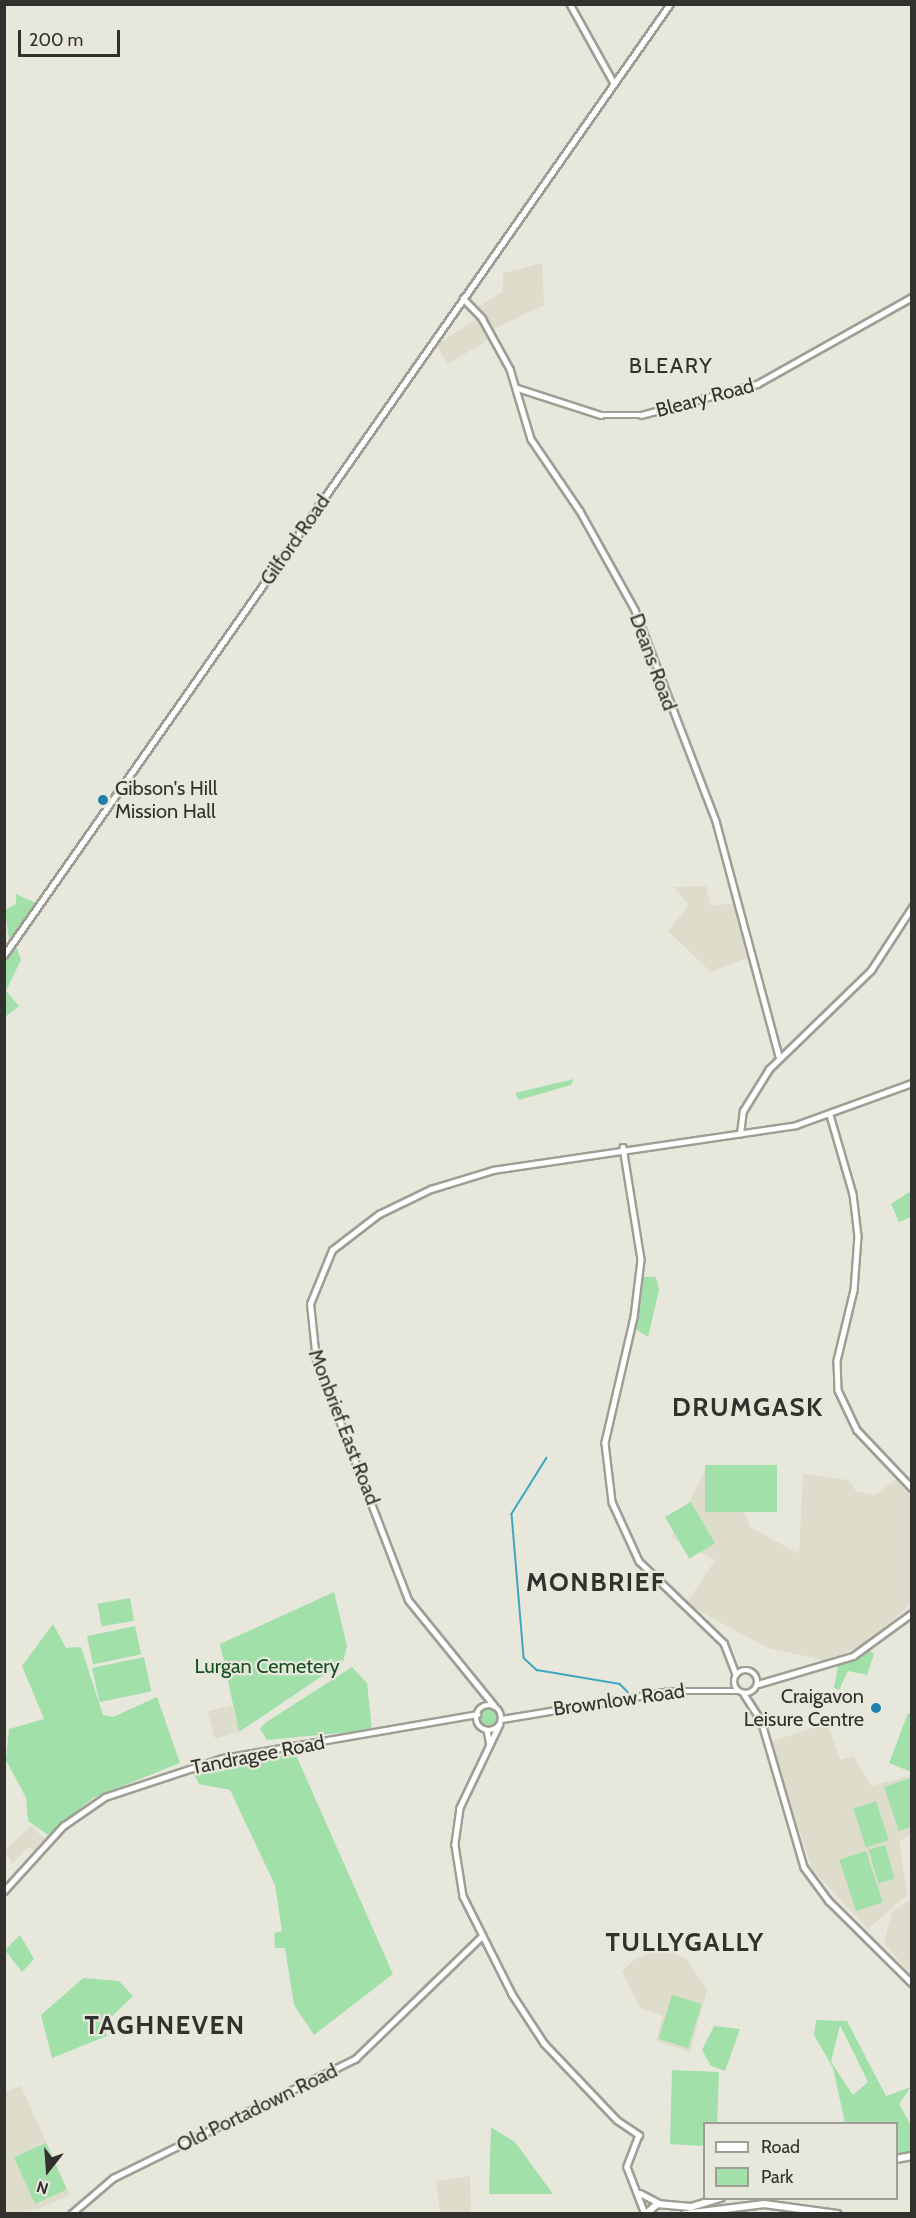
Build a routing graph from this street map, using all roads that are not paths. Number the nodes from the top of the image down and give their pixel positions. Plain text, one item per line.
1 (570, 4) edge
2 (670, 4) edge
3 (614, 83) junction
4 (912, 297) edge
5 (463, 298) junction
6 (517, 388) junction
7 (912, 907) edge
8 (4, 955) edge
9 (779, 1056) junction
10 (912, 1083) edge
11 (830, 1115) junction
12 (740, 1134) junction
13 (623, 1147) junction
14 (912, 1488) edge
15 (912, 1613) edge
16 (734, 1659) junction
17 (750, 1670) junction
18 (735, 1677) junction
19 (773, 1677) junction
20 (758, 1684) junction
21 (719, 1688) junction
22 (478, 1690) junction
23 (755, 1690) junction
24 (738, 1691) junction
25 (744, 1694) junction
26 (753, 1701) junction
27 (495, 1707) junction
28 (478, 1712) junction
29 (519, 1713) junction
30 (465, 1720) junction
31 (501, 1722) junction
32 (478, 1724) junction
33 (487, 1730) junction
34 (490, 1745) junction
35 (4, 1891) edge
36 (482, 1936) junction
37 (912, 1983) edge
38 (637, 2192) junction
39 (717, 2200) edge
40 (663, 2204) junction
41 (835, 2213) edge
42 (71, 2214) edge
43 (645, 2214) edge
44 (676, 2214) edge
45 (685, 2214) edge

1 - 3 street
2 - 3 street, Gilford Road
3 - 5 street, Gilford Road
4 - 6 street, Bleary Road
5 - 6 street, Deans Road
5 - 8 street, Gilford Road
6 - 9 street, Deans Road
7 - 9 street
9 - 12 street
10 - 11 street, Monbrief East Road
11 - 12 street, Monbrief East Road
11 - 14 street
12 - 13 street, Monbrief East Road
13 - 16 street
13 - 22 street, Monbrief East Road
15 - 19 street
16 - 17 street
16 - 18 street
17 - 18 street
17 - 19 street
17 - 20 street
18 - 21 street, Brownlow Road
18 - 24 street
19 - 20 street
20 - 23 street
21 - 24 street, Brownlow Road
21 - 29 street, Brownlow Road
22 - 27 street, Monbrief East Road
22 - 28 street
23 - 25 street
23 - 26 street
24 - 25 street
25 - 26 street
26 - 37 street
27 - 28 street, Tandragee Road
27 - 29 street, Brownlow Road
27 - 31 street
28 - 30 street, Tandragee Road
28 - 32 street
29 - 31 street, Brownlow Road
30 - 32 street, Tandragee Road
30 - 35 street, Tandragee Road
31 - 33 street, Brownlow Road
31 - 34 street
32 - 33 street, Tandragee Road
33 - 34 street
34 - 36 street
36 - 38 street
36 - 42 street, Old Portadown Road
38 - 40 street
38 - 43 street
39 - 40 highway
40 - 43 highway
40 - 44 highway
41 - 45 highway

